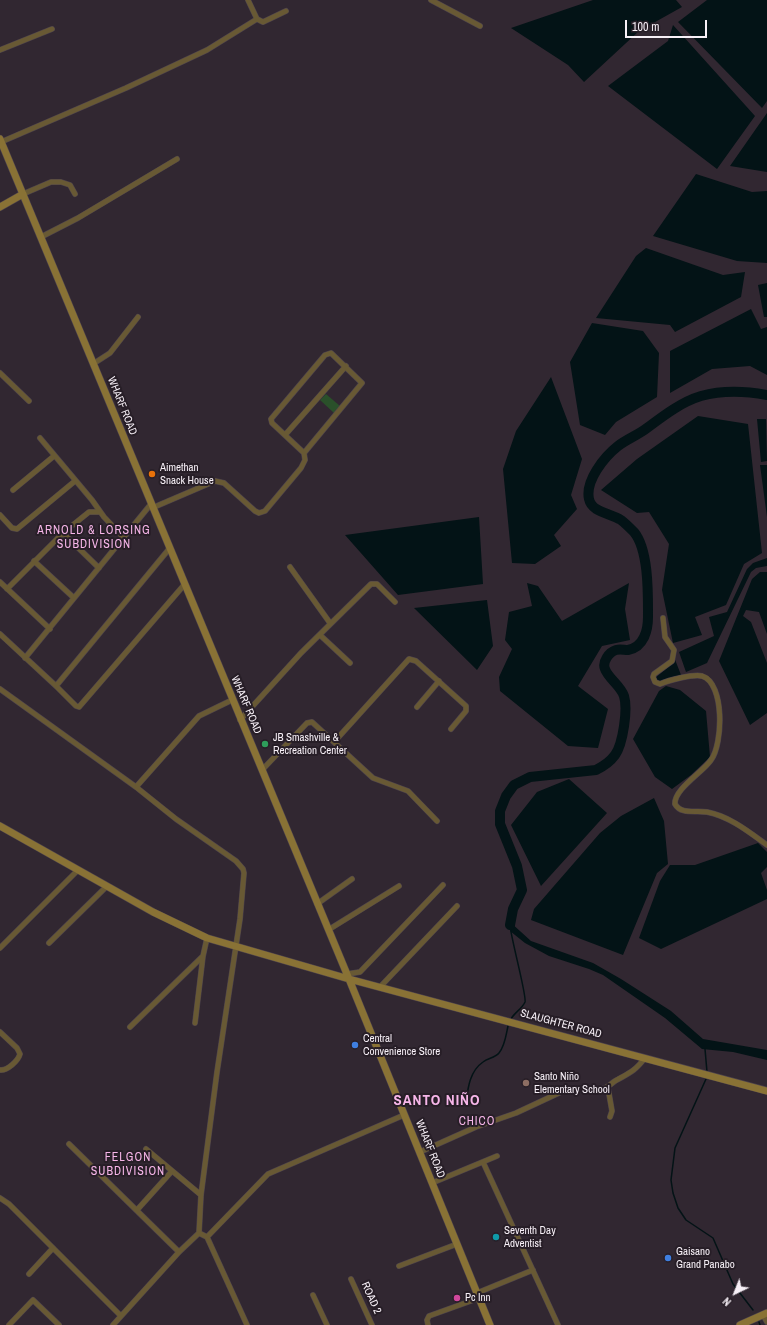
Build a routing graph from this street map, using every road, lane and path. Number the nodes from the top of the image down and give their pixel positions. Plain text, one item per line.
1 (248, 0) edge
2 (431, 0) edge
3 (286, 11) dead end
4 (257, 19) junction
5 (480, 26) dead end
6 (52, 29) dead end
7 (0, 50) edge
8 (1, 140) edge
9 (177, 159) dead end
10 (23, 194) junction
11 (76, 194) dead end
12 (0, 207) edge
13 (41, 237) junction
14 (138, 317) dead end
15 (93, 364) junction
16 (346, 366) junction
17 (0, 373) edge
18 (29, 401) dead end
19 (285, 435) junction
20 (40, 438) dead end
21 (304, 453) junction
22 (54, 456) junction
23 (75, 481) junction
24 (13, 490) dead end
25 (152, 506) junction
26 (100, 512) junction
27 (0, 515) edge
28 (63, 533) junction
29 (124, 538) junction
30 (169, 549) junction
31 (34, 561) junction
32 (290, 567) dead end
33 (99, 568) junction
34 (0, 582) edge
35 (184, 584) junction
36 (7, 589) junction
37 (74, 598) junction
38 (395, 602) dead end
39 (663, 618) dead end
40 (330, 623) junction
41 (50, 629) junction
42 (0, 634) edge
43 (320, 635) junction
44 (25, 658) junction
45 (350, 664) dead end
46 (438, 681) junction
47 (56, 686) junction
48 (0, 689) edge
49 (232, 700) junction
50 (416, 707) dead end
51 (240, 720) junction
52 (451, 729) dead end
53 (335, 741) junction
54 (262, 770) junction
55 (136, 786) junction
56 (437, 821) dead end
57 (0, 826) edge
58 (767, 845) edge
59 (78, 870) junction
60 (352, 879) dead end
61 (443, 885) dead end
62 (107, 886) junction
63 (400, 886) dead end
64 (317, 904) junction
65 (457, 906) dead end
66 (328, 930) junction
67 (207, 938) junction
68 (49, 943) dead end
69 (237, 946) junction
70 (0, 948) edge
71 (203, 956) junction
72 (348, 977) junction
73 (380, 987) junction
74 (195, 1023) dead end
75 (130, 1027) dead end
76 (0, 1032) edge
77 (645, 1058) junction
78 (0, 1070) edge
79 (608, 1088) junction
80 (599, 1090) dead end
81 (767, 1091) edge
82 (561, 1092) dead end
83 (404, 1115) junction
84 (610, 1117) dead end
85 (69, 1144) dead end
86 (146, 1149) dead end
87 (420, 1152) junction
88 (497, 1156) dead end
89 (482, 1162) junction
90 (172, 1171) junction
91 (432, 1183) junction
92 (201, 1195) junction
93 (0, 1198) edge
94 (137, 1210) junction
95 (199, 1233) junction
96 (207, 1237) junction
97 (457, 1244) junction
98 (53, 1248) junction
99 (179, 1252) junction
100 (399, 1266) dead end
101 (533, 1270) junction
102 (29, 1274) dead end
103 (351, 1279) dead end
104 (313, 1295) dead end
105 (478, 1295) junction
106 (765, 1314) edge
107 (121, 1316) junction
108 (767, 1322) edge
109 (9, 1325) edge
110 (59, 1325) edge
111 (113, 1325) edge
112 (247, 1325) edge
113 (327, 1325) edge
114 (372, 1325) edge
115 (428, 1325) edge
116 (490, 1325) edge
117 (558, 1325) edge
118 (740, 1325) edge

1 - 4 street
2 - 5 street
3 - 4 street
4 - 8 street
6 - 7 street
8 - 10 main road, WHARF ROAD
9 - 13 street
10 - 11 street
10 - 12 main road
10 - 13 main road, WHARF ROAD
13 - 15 main road, WHARF ROAD
14 - 15 street
15 - 25 main road, WHARF ROAD
16 - 19 street
16 - 19 street
16 - 21 street
17 - 18 street
19 - 21 street
20 - 22 street
21 - 25 street
22 - 23 street
22 - 24 street
23 - 26 street
23 - 27 street
25 - 29 street
25 - 30 main road, WHARF ROAD
26 - 28 street
26 - 29 street
28 - 31 street
28 - 33 street
29 - 33 street
30 - 35 main road, WHARF ROAD
30 - 47 street
31 - 36 street
31 - 37 street
32 - 40 street
33 - 37 street
34 - 36 street
35 - 47 street
35 - 49 main road, WHARF ROAD
36 - 41 street
37 - 41 street
38 - 40 street
39 - 58 street
40 - 43 street
41 - 44 street
42 - 44 street
43 - 45 street
43 - 51 street
44 - 47 street
46 - 50 street
46 - 52 street
46 - 53 street
48 - 55 street
49 - 51 main road, WHARF ROAD
49 - 55 street
51 - 54 main road, WHARF ROAD
53 - 54 street
53 - 56 street
54 - 64 main road, WHARF ROAD
55 - 69 street
57 - 59 main road, SLAUGHTER ROAD
59 - 62 main road, SLAUGHTER ROAD
59 - 70 street
60 - 64 street
61 - 72 street
62 - 67 main road, SLAUGHTER ROAD
62 - 68 street
63 - 66 street
64 - 66 main road, WHARF ROAD
65 - 73 street
66 - 72 main road, WHARF ROAD
67 - 69 main road, SLAUGHTER ROAD
67 - 71 street
69 - 72 main road, SLAUGHTER ROAD
69 - 92 street
71 - 74 street
71 - 75 street
72 - 73 main road, SLAUGHTER ROAD
72 - 83 main road, WHARF ROAD
73 - 77 main road, SLAUGHTER ROAD
76 - 78 street
77 - 79 street
77 - 81 main road, SLAUGHTER ROAD
79 - 80 street
79 - 84 street
82 - 87 street
83 - 87 main road, WHARF ROAD
83 - 96 street
85 - 94 street
86 - 90 street
87 - 91 main road, WHARF ROAD
88 - 89 street
89 - 91 street
89 - 101 street
90 - 92 street
90 - 94 street
91 - 97 main road, WHARF ROAD
92 - 95 street
93 - 98 street
94 - 99 street
95 - 96 street
95 - 99 street
96 - 112 street
97 - 100 street
97 - 105 main road, WHARF ROAD
98 - 102 street
98 - 107 street
99 - 107 street
101 - 105 street
101 - 117 street
103 - 114 street, ROAD 2
104 - 113 street
105 - 115 street
105 - 116 main road, WHARF ROAD
106 - 108 street
106 - 118 main road
107 - 111 street
109 - 110 street

